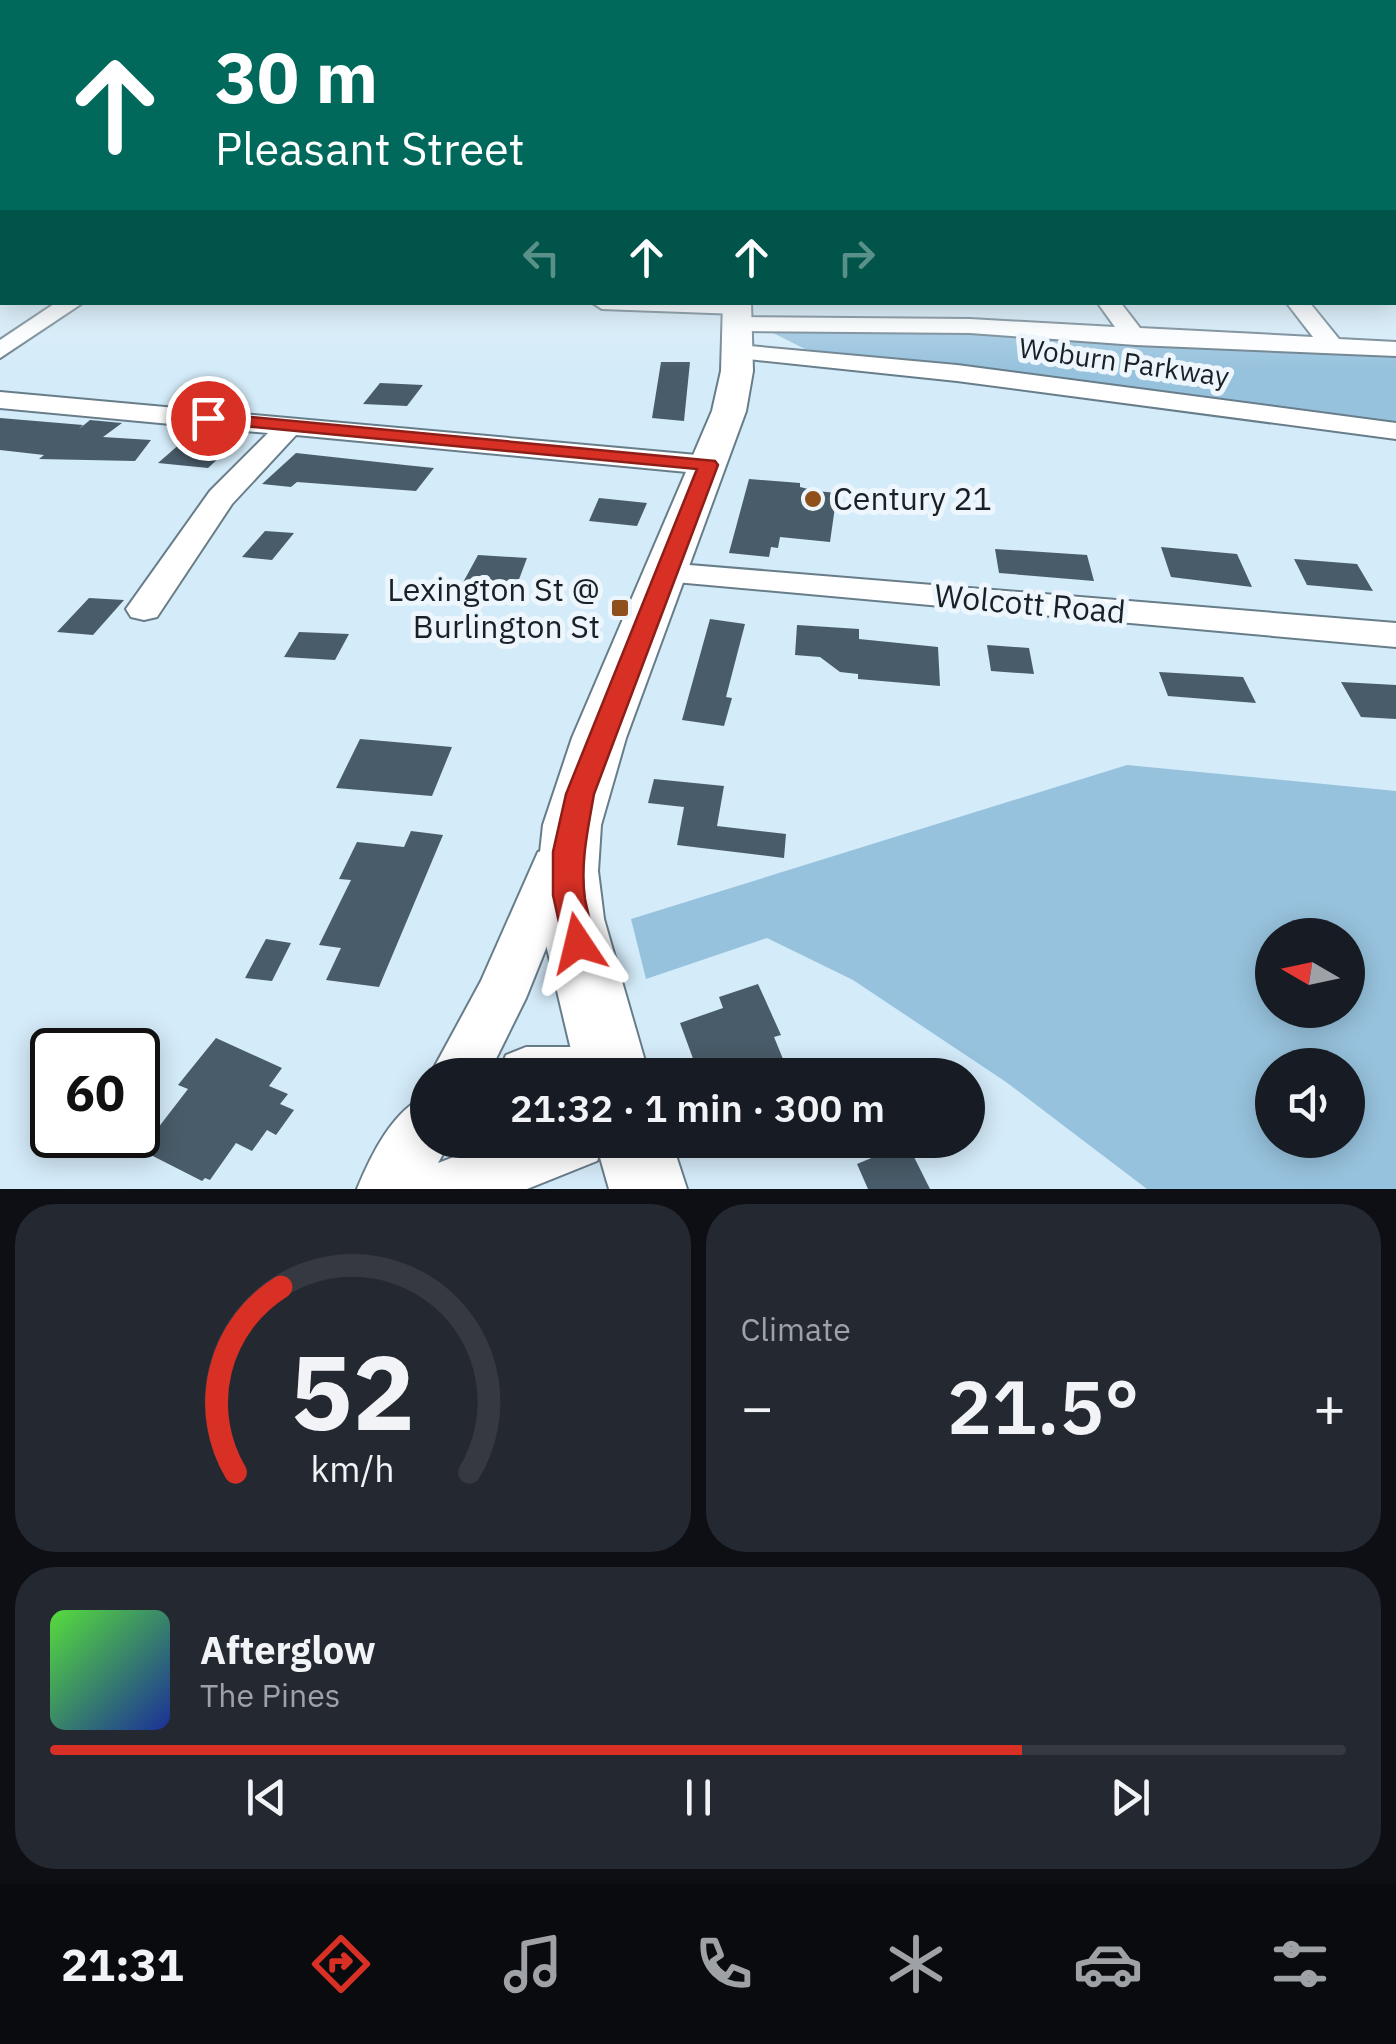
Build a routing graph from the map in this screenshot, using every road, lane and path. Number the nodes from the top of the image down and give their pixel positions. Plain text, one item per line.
1 (69, 305) edge
2 (639, 305) edge
3 (1110, 305) edge
4 (1299, 305) edge
5 (738, 323) edge
6 (1136, 338) junction
7 (1333, 348) junction
8 (1396, 349) edge
9 (0, 351) edge
10 (0, 400) edge
11 (290, 426) junction
12 (1396, 431) edge
13 (708, 465) junction
14 (665, 573) junction
15 (144, 610) dead end
16 (1396, 635) edge
17 (580, 794) junction
18 (467, 1058) edge
19 (609, 1058) edge
20 (410, 1154) edge
21 (530, 1158) edge
22 (639, 1158) edge
23 (388, 1189) edge
24 (450, 1189) edge
25 (648, 1189) edge

1 - 9 street
2 - 5 street
3 - 6 street
4 - 7 street
5 - 6 street
5 - 12 street, Woburn Parkway
5 - 13 main road
6 - 7 street
7 - 8 street
10 - 11 street
11 - 13 street
11 - 15 street
13 - 14 main road
14 - 16 street, Wolcott Road
14 - 17 main road
17 - 18 street
17 - 19 main road
20 - 23 street
21 - 24 street
22 - 25 main road

